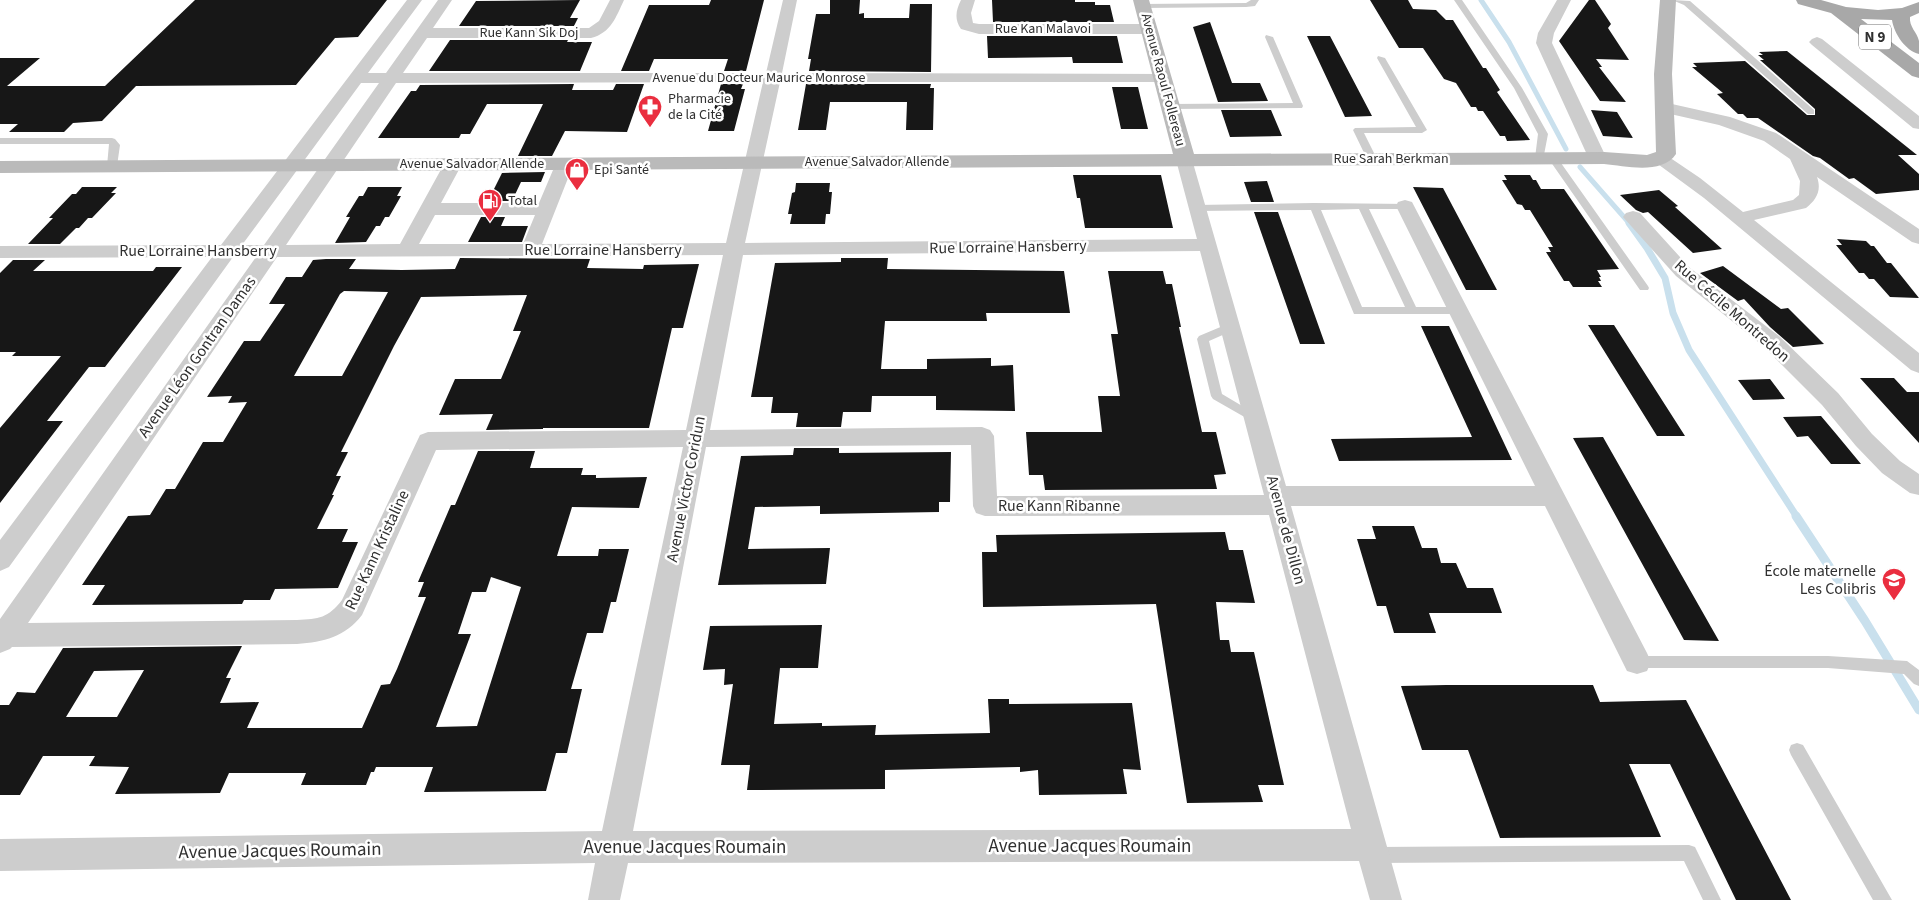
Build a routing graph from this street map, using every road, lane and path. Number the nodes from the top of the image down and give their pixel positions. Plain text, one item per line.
1 (415, 0) edge
2 (445, 0) edge
3 (617, 0) edge
4 (790, 0) edge
5 (968, 0) edge
6 (1255, 0) edge
7 (1458, 0) edge
8 (1564, 0) edge
9 (1668, 0) edge
10 (1676, 0) edge
11 (1804, 0) edge
12 (1142, 3) edge
13 (1826, 7) junction
14 (1919, 8) edge
15 (1902, 14) junction
16 (1148, 29) junction
17 (422, 33) junction
18 (1268, 37) dead end
19 (1817, 42) dead end
20 (1919, 49) edge
21 (1381, 58) dead end
22 (1919, 72) edge
23 (1161, 77) junction
24 (356, 78) junction
25 (391, 78) junction
26 (772, 78) junction
27 (1170, 107) junction
28 (1663, 107) junction
29 (1811, 112) dead end
30 (1919, 124) edge
31 (0, 141) edge
32 (1797, 155) junction
33 (1547, 158) junction
34 (1598, 158) junction
35 (1372, 159) junction
36 (1660, 159) junction
37 (1185, 160) junction
38 (754, 162) junction
39 (453, 164) junction
40 (565, 164) junction
41 (290, 165) junction
42 (330, 165) junction
43 (112, 166) junction
44 (0, 167) edge
45 (1314, 206) junction
46 (1362, 206) junction
47 (1405, 206) joint
48 (1197, 208) junction
49 (429, 209) junction
50 (546, 210) junction
51 (1633, 217) dead end
52 (1740, 218) junction
53 (1919, 238) edge
54 (1207, 245) junction
55 (734, 249) junction
56 (530, 250) junction
57 (227, 251) junction
58 (270, 251) junction
59 (406, 251) junction
60 (0, 252) edge
61 (1644, 288) dead end
62 (1412, 311) junction
63 (1458, 311) junction
64 (1919, 365) edge
65 (696, 437) junction
66 (1919, 486) edge
67 (1553, 496) junction
68 (1278, 501) junction
69 (0, 560) edge
70 (2, 638) edge
71 (1637, 662) joint
72 (1919, 679) edge
73 (1796, 750) dead end
74 (615, 847) junction
75 (1372, 850) junction
76 (0, 855) edge
77 (604, 900) edge
78 (1386, 900) edge
79 (1712, 900) edge
80 (1883, 900) edge

1 - 24 street
2 - 17 street, Avenue Léon Gontran Damas
3 - 17 street, Rue Kann Sik Doj
4 - 26 street, Avenue Victor Coridun
5 - 16 street, Rue Kan Malavoi
6 - 12 lane
7 - 33 lane
8 - 34 street
9 - 28 main road
10 - 29 lane
11 - 13 main road, N 9
12 - 16 main road, Avenue Raoul Follereau
13 - 15 main road, N 9
13 - 22 main road, N 9
14 - 15 main road, N 9
15 - 20 main road, N 9
16 - 23 main road, Avenue Raoul Follereau
17 - 25 street, Avenue Léon Gontran Damas
18 - 27 lane
19 - 30 street
21 - 35 lane
23 - 26 street, Avenue du Docteur Maurice Monrose
23 - 27 main road, Avenue Raoul Follereau
24 - 25 street, Avenue du Docteur Maurice Monrose
24 - 41 street
25 - 26 street, Avenue du Docteur Maurice Monrose
25 - 42 street, Avenue Léon Gontran Damas
26 - 38 street, Avenue Victor Coridun
27 - 37 main road, Avenue Raoul Follereau
28 - 32 street
28 - 36 main road
31 - 43 lane
32 - 52 street
32 - 53 street
33 - 34 main road, Rue Sarah Berkman
33 - 35 main road, Rue Sarah Berkman
33 - 61 lane
34 - 36 main road, Rue Sarah Berkman
35 - 37 main road, Rue Sarah Berkman
36 - 52 street
37 - 38 main road, Avenue Salvador Allende
37 - 48 street, Avenue de Dillon
38 - 40 main road, Avenue Salvador Allende
38 - 55 street, Avenue Victor Coridun
39 - 40 main road, Avenue Salvador Allende
39 - 42 main road, Avenue Salvador Allende
39 - 49 street
40 - 50 street
41 - 42 main road, Avenue Salvador Allende
41 - 43 main road, Avenue Salvador Allende
41 - 57 street
42 - 58 street, Avenue Léon Gontran Damas
43 - 44 main road, Avenue Salvador Allende
45 - 46 lane
45 - 48 lane
45 - 62 lane
46 - 47 lane
46 - 62 lane
47 - 63 street
48 - 54 street, Avenue de Dillon
49 - 50 street
49 - 59 street
50 - 56 street
51 - 66 street, Rue Cécile Montredon
52 - 64 street
54 - 55 street, Rue Lorraine Hansberry
54 - 68 street, Avenue de Dillon
55 - 56 street, Rue Lorraine Hansberry
55 - 65 street, Avenue Victor Coridun
56 - 59 street, Rue Lorraine Hansberry
57 - 58 street, Rue Lorraine Hansberry
57 - 60 street, Rue Lorraine Hansberry
57 - 69 street
58 - 59 street, Rue Lorraine Hansberry
58 - 70 street, Avenue Léon Gontran Damas
62 - 63 lane
63 - 67 street
65 - 68 street, Rue Kann Ribanne
65 - 70 street, Rue Kann Kristaline
65 - 74 street, Avenue Victor Coridun
67 - 68 street
67 - 71 street
68 - 75 street, Avenue de Dillon
71 - 72 lane
73 - 80 lane
74 - 75 street, Avenue Jacques Roumain
74 - 76 street, Avenue Jacques Roumain
74 - 77 street, Avenue Victor Coridun
75 - 78 street, Avenue de Dillon
75 - 79 lane

